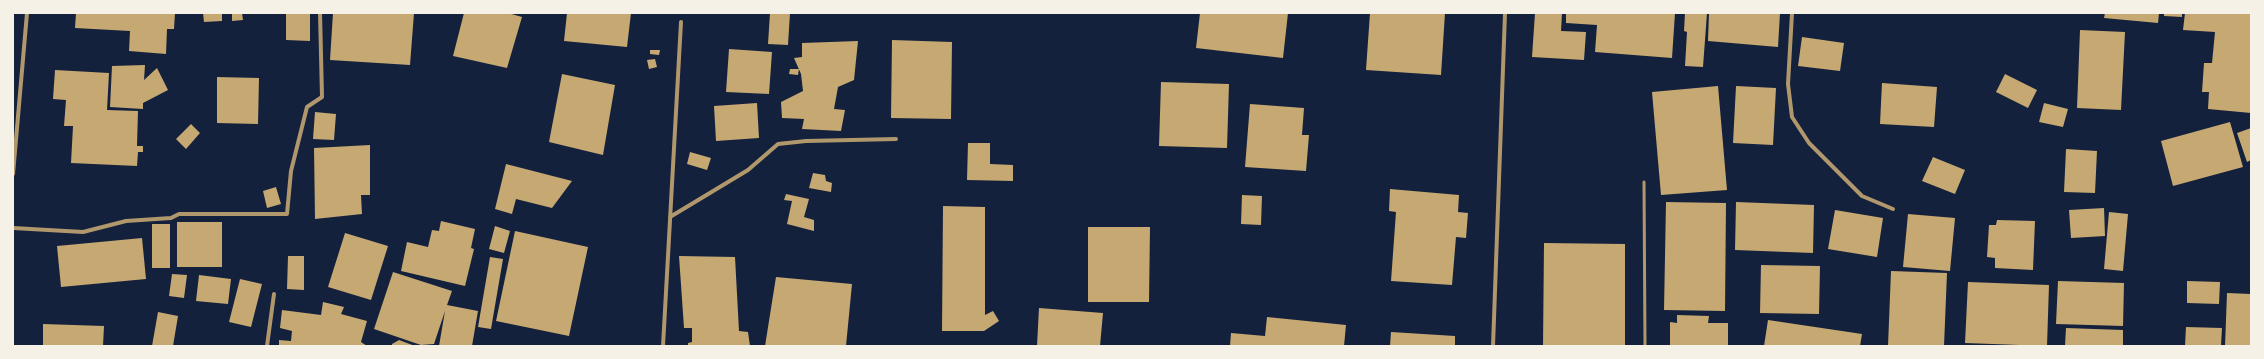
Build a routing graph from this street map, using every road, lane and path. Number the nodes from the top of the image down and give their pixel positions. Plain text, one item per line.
1 (27, 13) edge
2 (320, 13) edge
3 (1505, 13) edge
4 (1792, 13) edge
5 (681, 22) dead end
6 (896, 140) dead end
7 (13, 174) edge
8 (1644, 182) dead end
9 (1893, 209) dead end
10 (670, 217) junction
11 (13, 228) edge
12 (274, 294) dead end
13 (267, 346) edge
14 (663, 346) edge
15 (1493, 346) edge
16 (1645, 346) edge

1 - 7 street
2 - 11 street
3 - 15 street
4 - 9 street
5 - 10 street
6 - 10 street
8 - 16 lane
10 - 14 street
12 - 13 street

